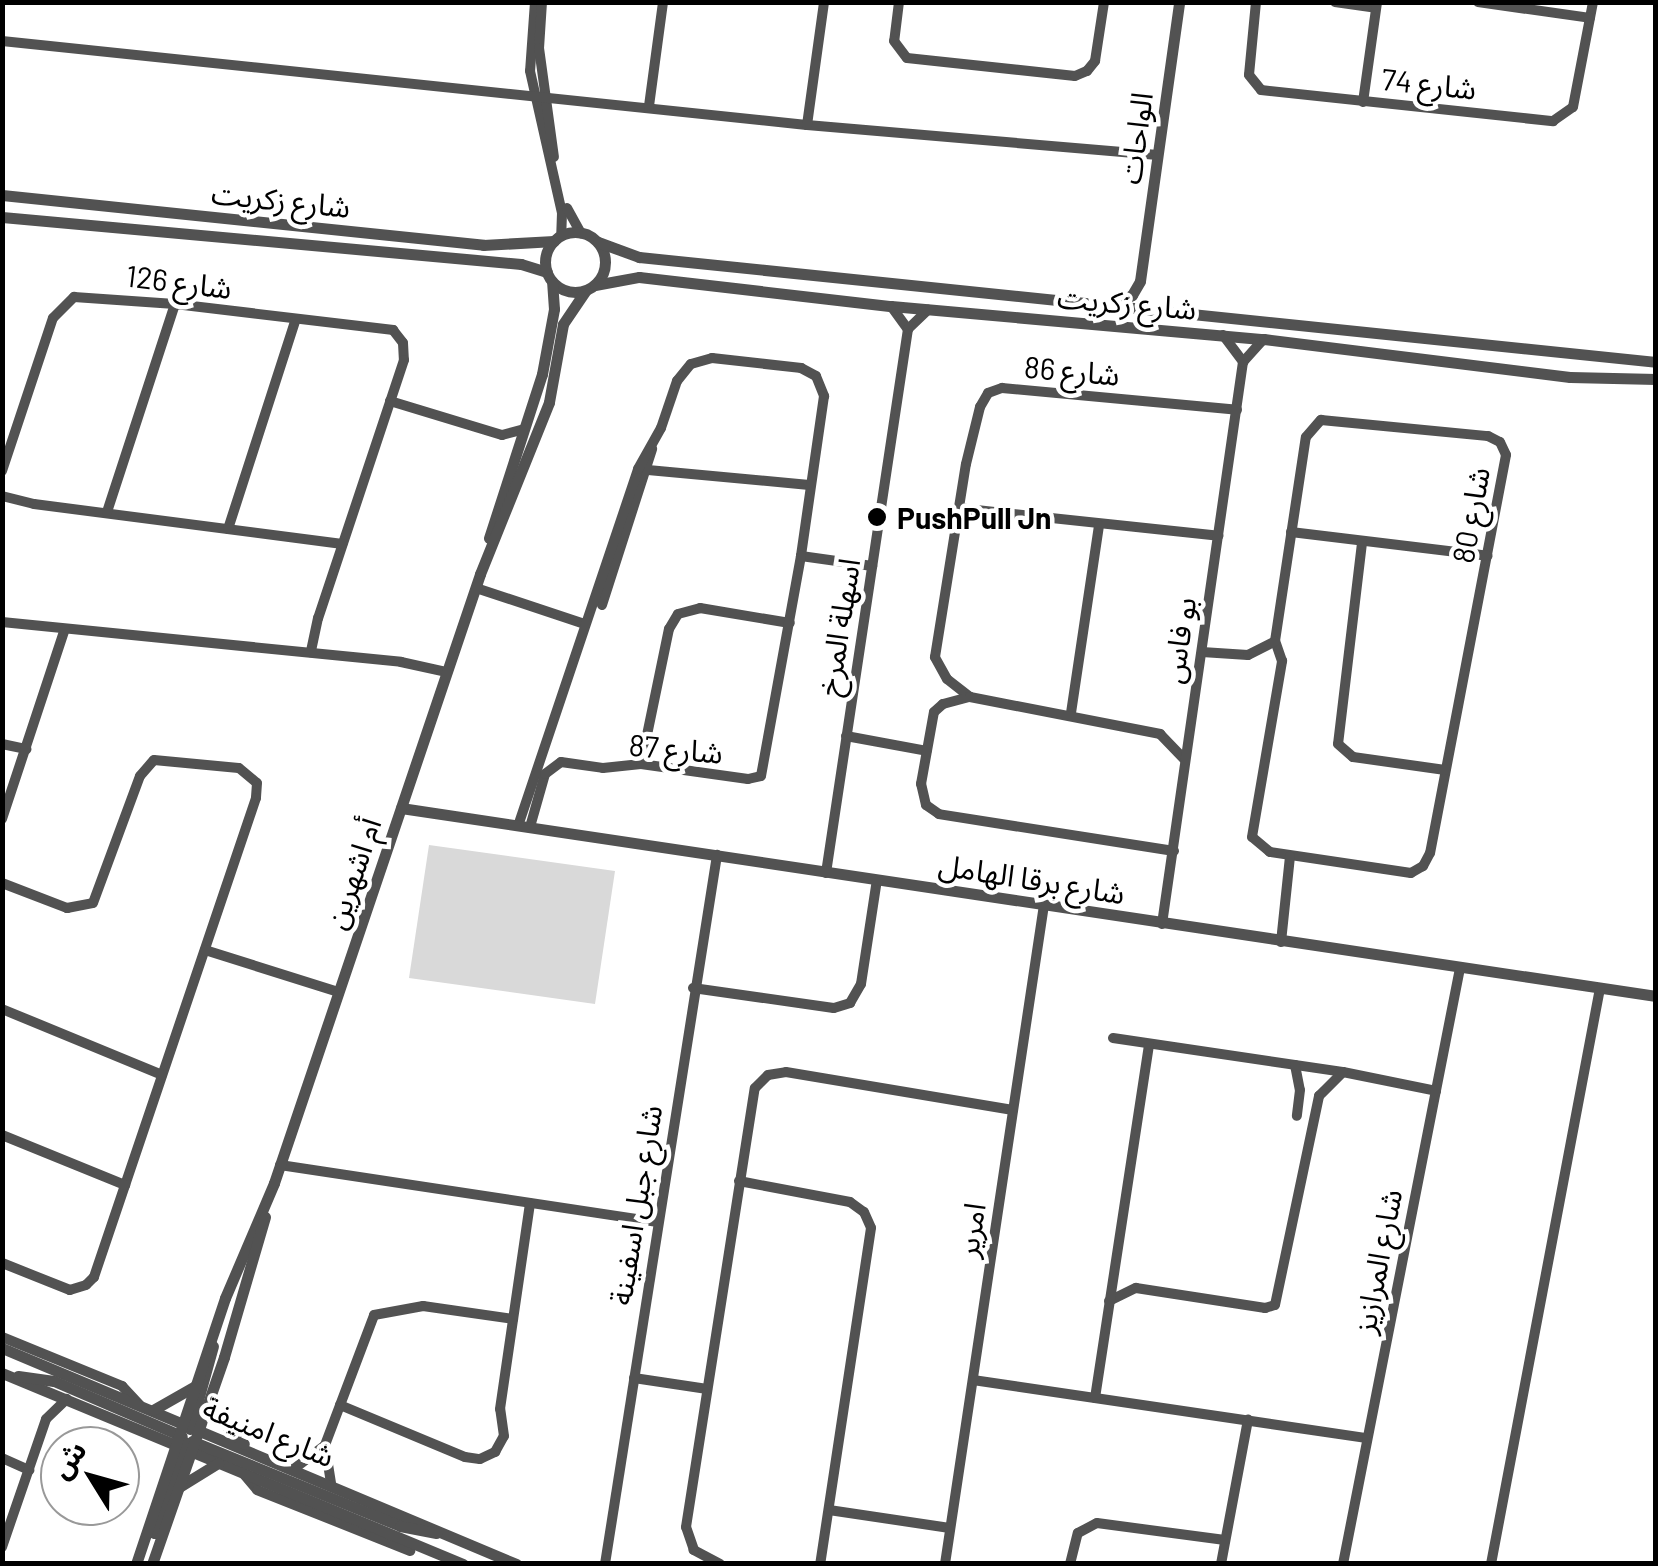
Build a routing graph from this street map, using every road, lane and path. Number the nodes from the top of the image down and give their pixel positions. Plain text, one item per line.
1 (538, 2) edge
2 (662, 2) edge
3 (824, 2) edge
4 (898, 2) edge
5 (1104, 2) edge
6 (1180, 2) edge
7 (1256, 2) edge
8 (1336, 2) edge
9 (1478, 2) edge
10 (1593, 2) edge
11 (1376, 5) edge
12 (1590, 18) junction
13 (2, 41) edge
14 (533, 93) junction
15 (546, 95) junction
16 (1363, 102) junction
17 (649, 106) junction
18 (807, 124) junction
19 (1158, 156) junction
20 (2, 195) edge
21 (2, 217) edge
22 (581, 233) junction
23 (557, 238) junction
24 (598, 242) junction
25 (550, 278) junction
26 (1140, 281) junction
27 (590, 288) junction
28 (175, 304) junction
29 (891, 306) junction
30 (1108, 307) junction
31 (928, 310) junction
32 (1166, 312) junction
33 (295, 322) junction
34 (908, 329) junction
35 (1223, 335) junction
36 (1264, 339) junction
37 (553, 346) junction
38 (1243, 362) junction
39 (1656, 362) edge
40 (1656, 378) edge
41 (390, 401) junction
42 (1237, 410) junction
43 (524, 429) junction
44 (502, 435) junction
45 (652, 447) junction
46 (515, 454) junction
47 (648, 470) junction
48 (2, 471) edge
49 (808, 485) junction
50 (2, 496) edge
51 (958, 508) junction
52 (107, 512) junction
53 (1099, 524) junction
54 (228, 529) junction
55 (1291, 532) junction
56 (1219, 536) junction
57 (1362, 543) junction
58 (342, 544) junction
59 (801, 556) junction
60 (1488, 556) junction
61 (872, 566) junction
62 (480, 574) junction
63 (476, 588) junction
64 (602, 605) dead end
65 (2, 622) edge
66 (582, 623) junction
67 (790, 623) junction
68 (66, 628) junction
69 (1275, 641) junction
70 (311, 652) junction
71 (1202, 652) junction
72 (447, 672) junction
73 (970, 697) junction
74 (1071, 714) junction
75 (846, 736) junction
76 (2, 744) edge
77 (26, 749) junction
78 (927, 752) junction
79 (1184, 760) junction
80 (642, 764) junction
81 (1445, 770) junction
82 (401, 808) junction
83 (2, 819) edge
84 (524, 827) junction
85 (1174, 851) junction
86 (717, 855) junction
87 (1290, 856) junction
88 (826, 873) junction
89 (876, 880) junction
90 (2, 883) edge
91 (1044, 905) junction
92 (1162, 924) junction
93 (1281, 942) junction
94 (204, 950) junction
95 (1460, 968) junction
96 (694, 988) junction
97 (1600, 988) junction
98 (338, 992) junction
99 (1656, 996) edge
100 (2, 1009) edge
101 (1113, 1038) dead end
102 (1149, 1044) junction
103 (1294, 1064) junction
104 (1343, 1072) junction
105 (162, 1075) junction
106 (1436, 1091) junction
107 (1013, 1110) junction
108 (1296, 1116) dead end
109 (2, 1135) edge
110 (280, 1165) junction
111 (739, 1181) junction
112 (125, 1186) junction
113 (272, 1188) junction
114 (530, 1203) junction
115 (658, 1222) junction
116 (2, 1263) edge
117 (1109, 1301) junction
118 (513, 1318) junction
119 (2, 1337) edge
120 (212, 1337) junction
121 (2, 1348) edge
122 (7, 1375) edge
123 (634, 1378) junction
124 (972, 1380) junction
125 (194, 1386) junction
126 (39, 1387) junction
127 (707, 1389) junction
128 (67, 1398) junction
129 (1094, 1398) junction
130 (140, 1405) junction
131 (340, 1405) junction
132 (208, 1406) junction
133 (153, 1410) junction
134 (46, 1419) junction
135 (1248, 1420) junction
136 (187, 1438) junction
137 (1367, 1438) junction
138 (325, 1445) junction
139 (251, 1450) junction
140 (2, 1458) edge
141 (218, 1463) junction
142 (295, 1468) junction
143 (29, 1470) junction
144 (242, 1472) junction
145 (331, 1483) junction
146 (179, 1487) junction
147 (829, 1510) junction
148 (950, 1528) junction
149 (446, 1533) junction
150 (402, 1539) junction
151 (1225, 1540) junction
152 (2, 1547) edge
153 (410, 1551) junction
154 (417, 1562) edge
155 (136, 1564) edge
156 (151, 1564) edge
157 (463, 1564) edge
158 (516, 1564) edge
159 (605, 1564) edge
160 (720, 1564) edge
161 (820, 1564) edge
162 (945, 1564) edge
163 (1070, 1564) edge
164 (1221, 1564) edge
165 (1343, 1564) edge
166 (1491, 1564) edge

1 - 14 street
1 - 15 street
2 - 17 street
3 - 18 street
4 - 5 street
6 - 19 street, الواحات
7 - 16 street, شارع 74
8 - 11 street
9 - 12 street
10 - 12 street, شارع 74
11 - 16 street
12 - 16 street, شارع 74
13 - 14 street
14 - 15 street
14 - 23 street
15 - 17 street
15 - 22 street
17 - 18 street
18 - 19 street
19 - 26 street, الواحات
20 - 23 street, شارع زكريت
21 - 25 street, شارع زكريت
22 - 23 street
22 - 24 street
23 - 25 street
24 - 27 street
24 - 30 street, شارع زكريت
25 - 27 street
25 - 37 street, أم اشهرين
26 - 30 street
26 - 32 street
27 - 29 street, شارع زكريت
27 - 37 street, أم اشهرين
28 - 33 street, شارع 126
28 - 48 street, شارع 126
28 - 52 street
29 - 31 street, شارع زكريت
29 - 34 street
30 - 32 street, شارع زكريت
31 - 34 street
31 - 35 street, شارع زكريت
32 - 39 street, شارع زكريت
33 - 41 street, شارع 126
33 - 54 street
34 - 61 street, اسهلة المرخ
35 - 36 street, شارع زكريت
35 - 38 street
36 - 38 street
36 - 40 street, شارع زكريت
37 - 43 street, أم اشهرين
37 - 62 street, أم اشهرين
38 - 42 street, بو فاس
41 - 44 street
41 - 58 street, شارع 126
42 - 51 street, شارع 86
42 - 56 street, بو فاس
43 - 44 street
43 - 46 street, أم اشهرين
44 - 46 street
45 - 47 street, شارع 87
45 - 49 street, شارع 87
45 - 66 street, شارع 87
46 - 62 street, أم اشهرين
47 - 49 street
47 - 64 street, شارع 87
49 - 59 street, شارع 87
50 - 52 street
51 - 53 street
51 - 73 street, شارع 86
52 - 54 street
53 - 56 street
53 - 74 street
54 - 58 street
55 - 57 street
55 - 60 street, شارع 80
55 - 69 street, شارع 80
56 - 71 street, بو فاس
57 - 60 street
57 - 81 street
58 - 70 street, شارع 126
59 - 61 street
59 - 67 street, شارع 87
60 - 81 street, شارع 80
61 - 75 street, اسهلة المرخ
62 - 63 street, أم اشهرين
63 - 66 street
63 - 72 street, أم اشهرين
65 - 68 street
66 - 84 street, شارع 87
67 - 80 street
67 - 80 street, شارع 87
68 - 70 street
68 - 77 street
69 - 71 street
69 - 87 street, شارع 80
70 - 72 street
71 - 79 street, بو فاس
72 - 82 street, أم اشهرين
73 - 74 street
73 - 78 street
74 - 79 street
75 - 78 street
75 - 88 street, اسهلة المرخ
76 - 77 street
77 - 83 street
78 - 85 street
79 - 85 street, بو فاس
80 - 84 street, شارع 87
81 - 87 street, شارع 80
82 - 84 street, شارع برقا الهامل
82 - 98 street, أم اشهرين
84 - 86 street, شارع برقا الهامل
85 - 92 street, بو فاس
86 - 88 street, شارع برقا الهامل
86 - 96 street, شارع جبل اسفينة
87 - 93 street
88 - 89 street, شارع برقا الهامل
89 - 91 street, شارع برقا الهامل
89 - 96 street
90 - 94 street
91 - 92 street, شارع برقا الهامل
91 - 107 street, امرير
92 - 93 street, شارع برقا الهامل
93 - 95 street, شارع برقا الهامل
94 - 98 street
94 - 105 street
95 - 97 street, شارع برقا الهامل
95 - 106 street, شارع المرازيز
96 - 115 street, شارع جبل اسفينة
97 - 99 street, شارع برقا الهامل
97 - 166 street
98 - 110 street, أم اشهرين
100 - 105 street
101 - 102 street
102 - 103 street
102 - 117 street
103 - 104 street
103 - 108 street
104 - 106 street
104 - 117 street
105 - 112 street
106 - 137 street, شارع المرازيز
107 - 111 street
107 - 124 street, امرير
109 - 112 street
110 - 113 street, أم اشهرين
110 - 114 street
111 - 127 street
111 - 147 street
112 - 116 street
113 - 120 street, أم اشهرين
113 - 132 street, أم اشهرين
114 - 115 street
114 - 118 street
115 - 123 street, شارع جبل اسفينة
117 - 129 street
118 - 131 street
118 - 131 street
119 - 130 street
120 - 125 street, أم اشهرين
120 - 136 street
121 - 130 street, شارع امنيفة
122 - 126 street, شارع امنيفة
122 - 136 street
123 - 127 street
123 - 159 street, شارع جبل اسفينة
124 - 129 street
124 - 148 street, امرير
125 - 133 street
125 - 136 street, أم اشهرين
126 - 128 street, شارع امنيفة
126 - 134 street
127 - 160 street
128 - 134 street
128 - 136 street, شارع امنيفة
129 - 135 street
130 - 133 street, شارع امنيفة
131 - 138 street
132 - 136 street, أم اشهرين
132 - 139 street
133 - 136 street, شارع امنيفة
134 - 143 street
135 - 137 street
135 - 151 street
136 - 139 street, شارع امنيفة
136 - 141 street, شارع امنيفة
136 - 146 street, شارع امنيفة
136 - 149 street
136 - 155 street, شارع امنيفة
136 - 156 street
137 - 165 street, شارع المرازيز
138 - 142 street
138 - 145 street
139 - 142 street, شارع امنيفة
140 - 143 street
141 - 144 street, شارع امنيفة
141 - 146 street
142 - 145 street, شارع امنيفة
143 - 152 street
144 - 150 street, شارع امنيفة
144 - 153 street
145 - 149 street, شارع امنيفة
146 - 156 street, شارع امنيفة
147 - 148 street
147 - 161 street
148 - 162 street, امرير
149 - 158 street, شارع امنيفة
150 - 153 street
150 - 157 street, شارع امنيفة
151 - 163 street
151 - 164 street
153 - 154 street

